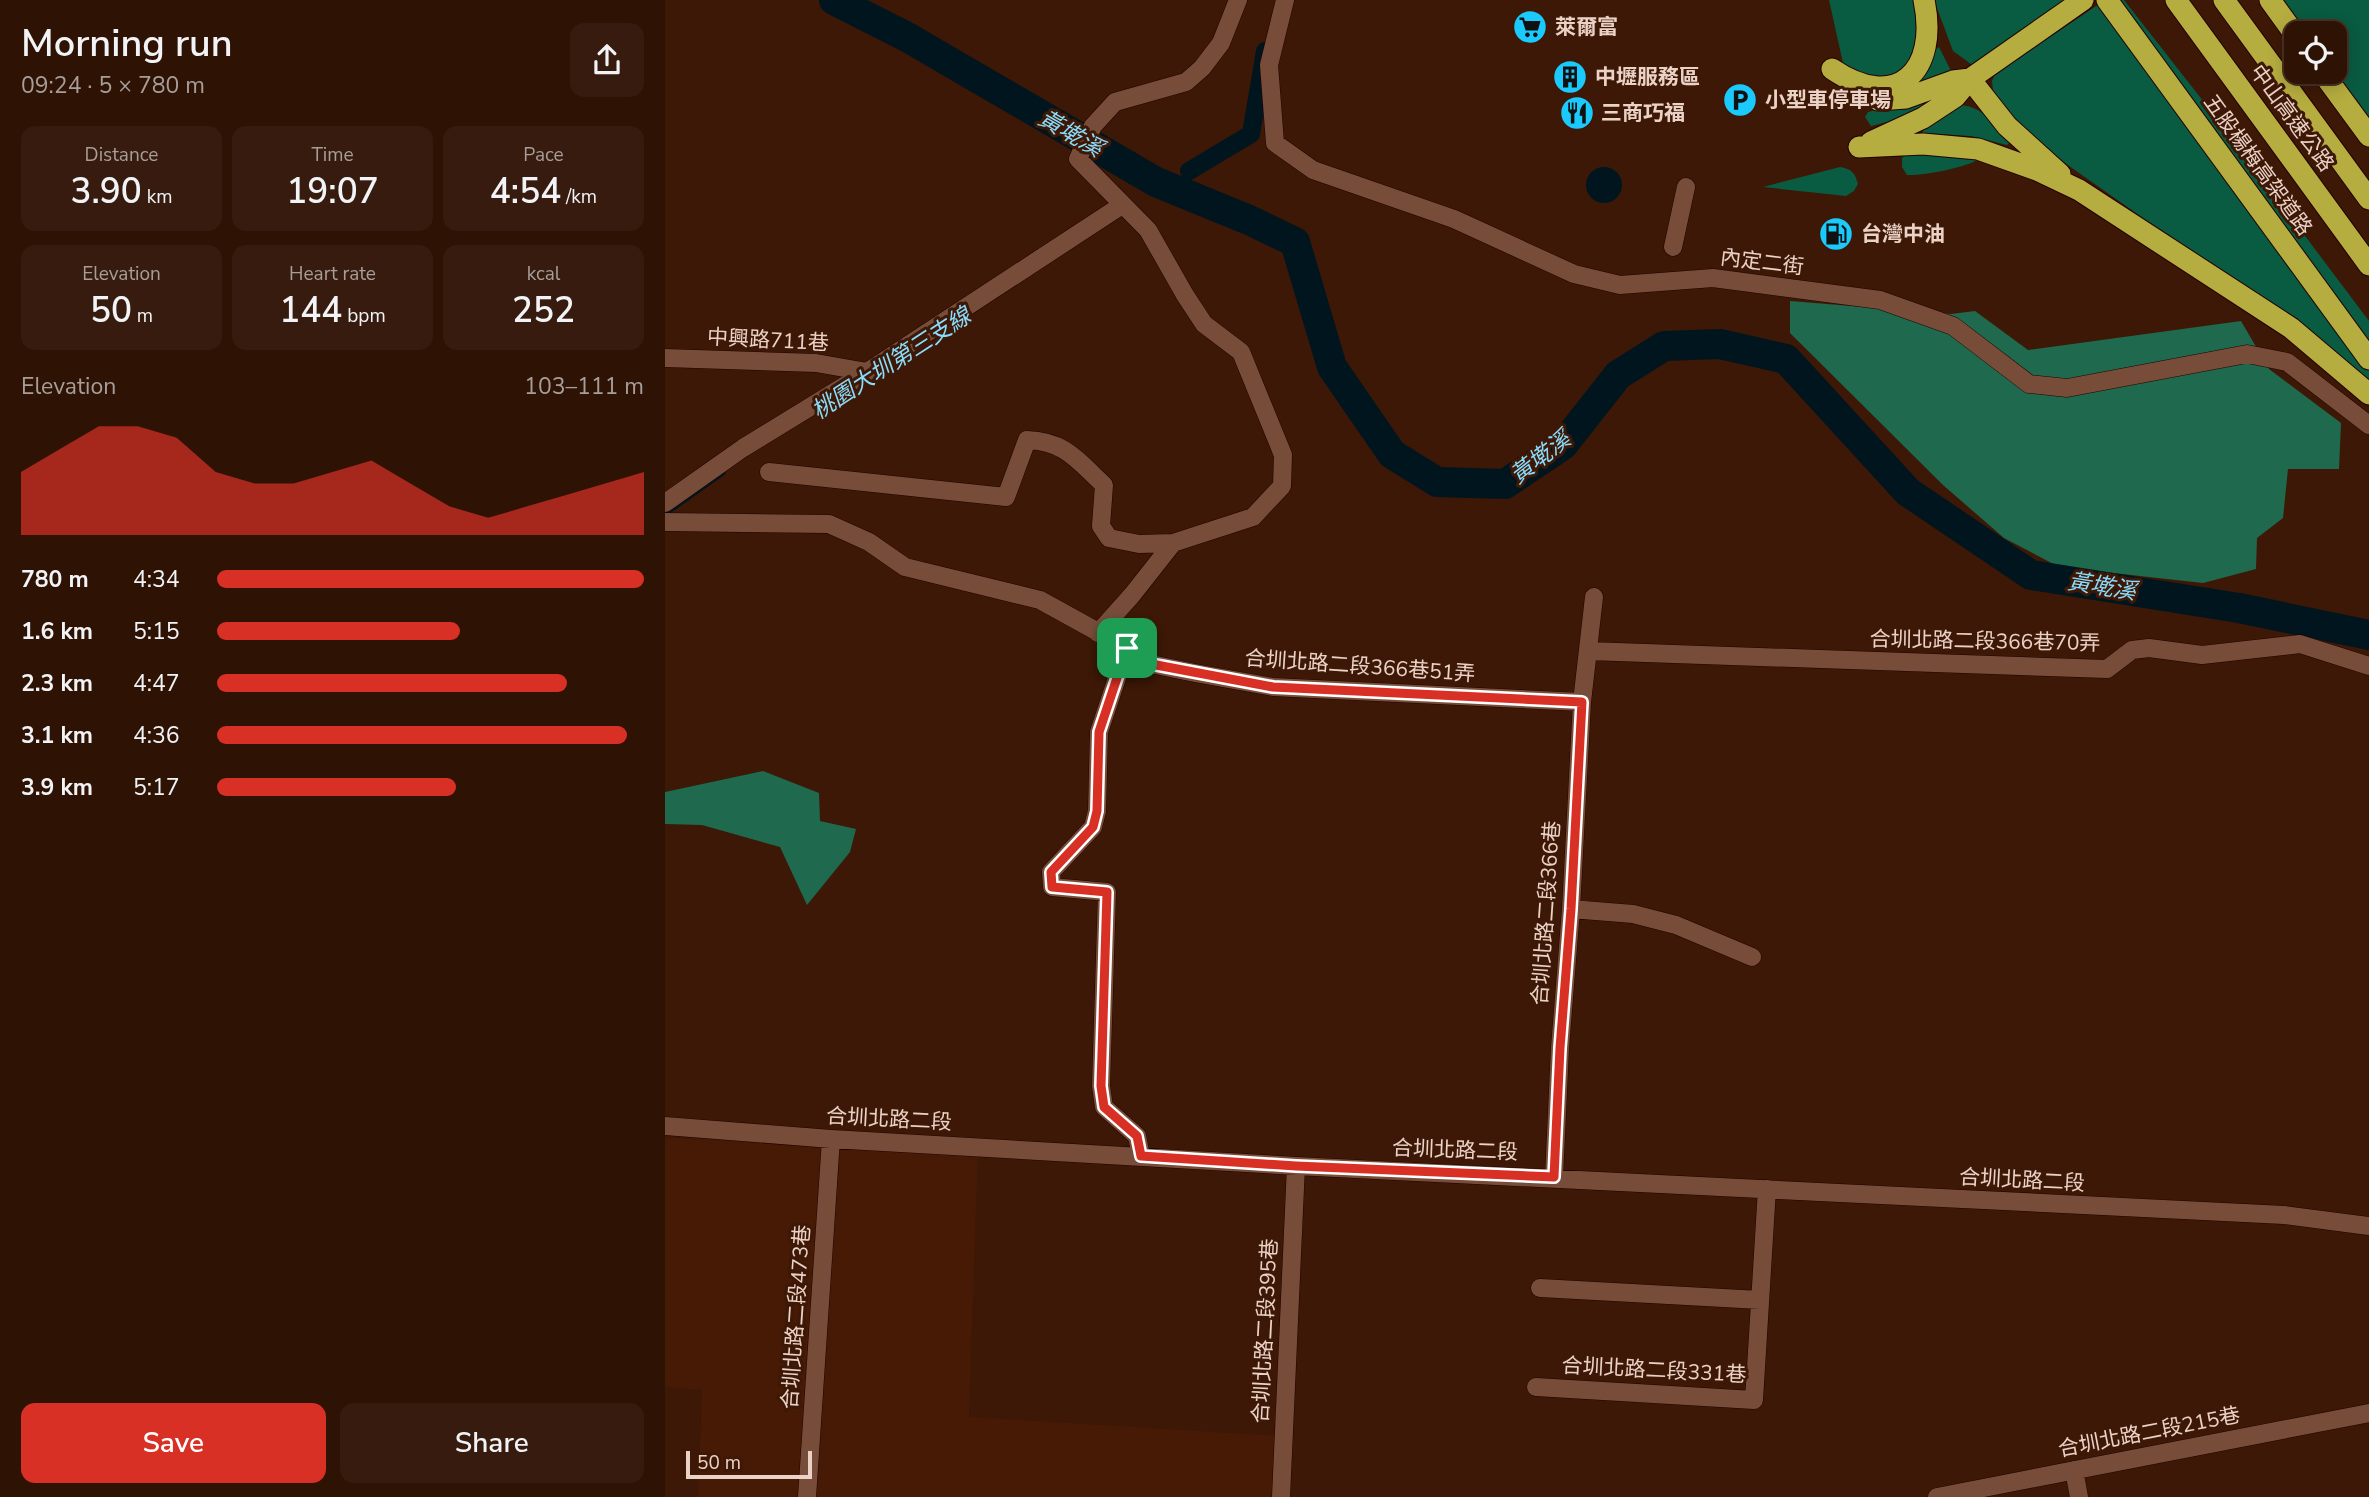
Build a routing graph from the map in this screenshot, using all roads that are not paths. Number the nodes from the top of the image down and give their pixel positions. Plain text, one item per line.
1 (1238, 0) edge
2 (1285, 0) edge
3 (1924, 0) edge
4 (2083, 0) edge
5 (2107, 0) edge
6 (2176, 0) edge
7 (2224, 0) edge
8 (2270, 0) edge
9 (2285, 21) edge
10 (1970, 79) junction
11 (2331, 84) edge
12 (2369, 136) edge
13 (1686, 187) dead end
14 (2078, 190) junction
15 (2369, 199) edge
16 (1122, 205) junction
17 (1673, 247) dead end
18 (2369, 265) edge
19 (665, 358) edge
20 (2369, 359) edge
21 (867, 372) junction
22 (2369, 394) edge
23 (2369, 425) edge
24 (769, 472) dead end
25 (665, 503) edge
26 (665, 522) edge
27 (1173, 543) junction
28 (1594, 597) dead end
29 (1098, 633) junction
30 (1127, 648) junction
31 (1589, 651) junction
32 (2369, 666) edge
33 (1582, 702) junction
34 (1571, 909) junction
35 (1752, 957) dead end
36 (665, 1126) edge
37 (831, 1139) junction
38 (1141, 1156) junction
39 (1296, 1166) junction
40 (1554, 1177) junction
41 (1767, 1189) junction
42 (2369, 1226) edge
43 (1540, 1288) dead end
44 (1760, 1300) junction
45 (1536, 1387) dead end
46 (2369, 1413) edge
47 (2074, 1470) junction
48 (807, 1497) edge
49 (1281, 1497) edge
50 (1937, 1497) edge
51 (2079, 1497) edge

1 - 16 street
2 - 23 street, 內定二街
3 - 10 highway
4 - 10 highway
5 - 20 highway, 五股楊梅高架道路
6 - 18 highway, 中山高速公路
7 - 15 highway, 中山高速公路
8 - 9 highway
10 - 14 highway
10 - 14 highway
11 - 12 highway
13 - 17 street
14 - 22 highway
16 - 21 street
16 - 27 street
19 - 21 street, 中興路711巷
21 - 25 street
24 - 27 street
26 - 29 street, 合圳北路二段366巷51弄
27 - 29 street
28 - 31 street, 合圳北路二段366巷
29 - 30 street, 合圳北路二段366巷51弄
30 - 33 street, 合圳北路二段366巷51弄
30 - 38 street
31 - 32 street, 合圳北路二段366巷70弄
31 - 33 street, 合圳北路二段366巷
33 - 34 street, 合圳北路二段366巷
34 - 35 street
34 - 40 street, 合圳北路二段366巷
36 - 37 street, 合圳北路二段
37 - 38 street, 合圳北路二段
37 - 48 street, 合圳北路二段473巷
38 - 39 street, 合圳北路二段
39 - 40 street, 合圳北路二段
39 - 49 street, 合圳北路二段395巷
40 - 41 street, 合圳北路二段
41 - 42 street, 合圳北路二段
41 - 44 street, 合圳北路二段331巷
43 - 44 street
44 - 45 street, 合圳北路二段331巷
46 - 47 street, 合圳北路二段215巷
47 - 50 street, 合圳北路二段215巷
47 - 51 street

